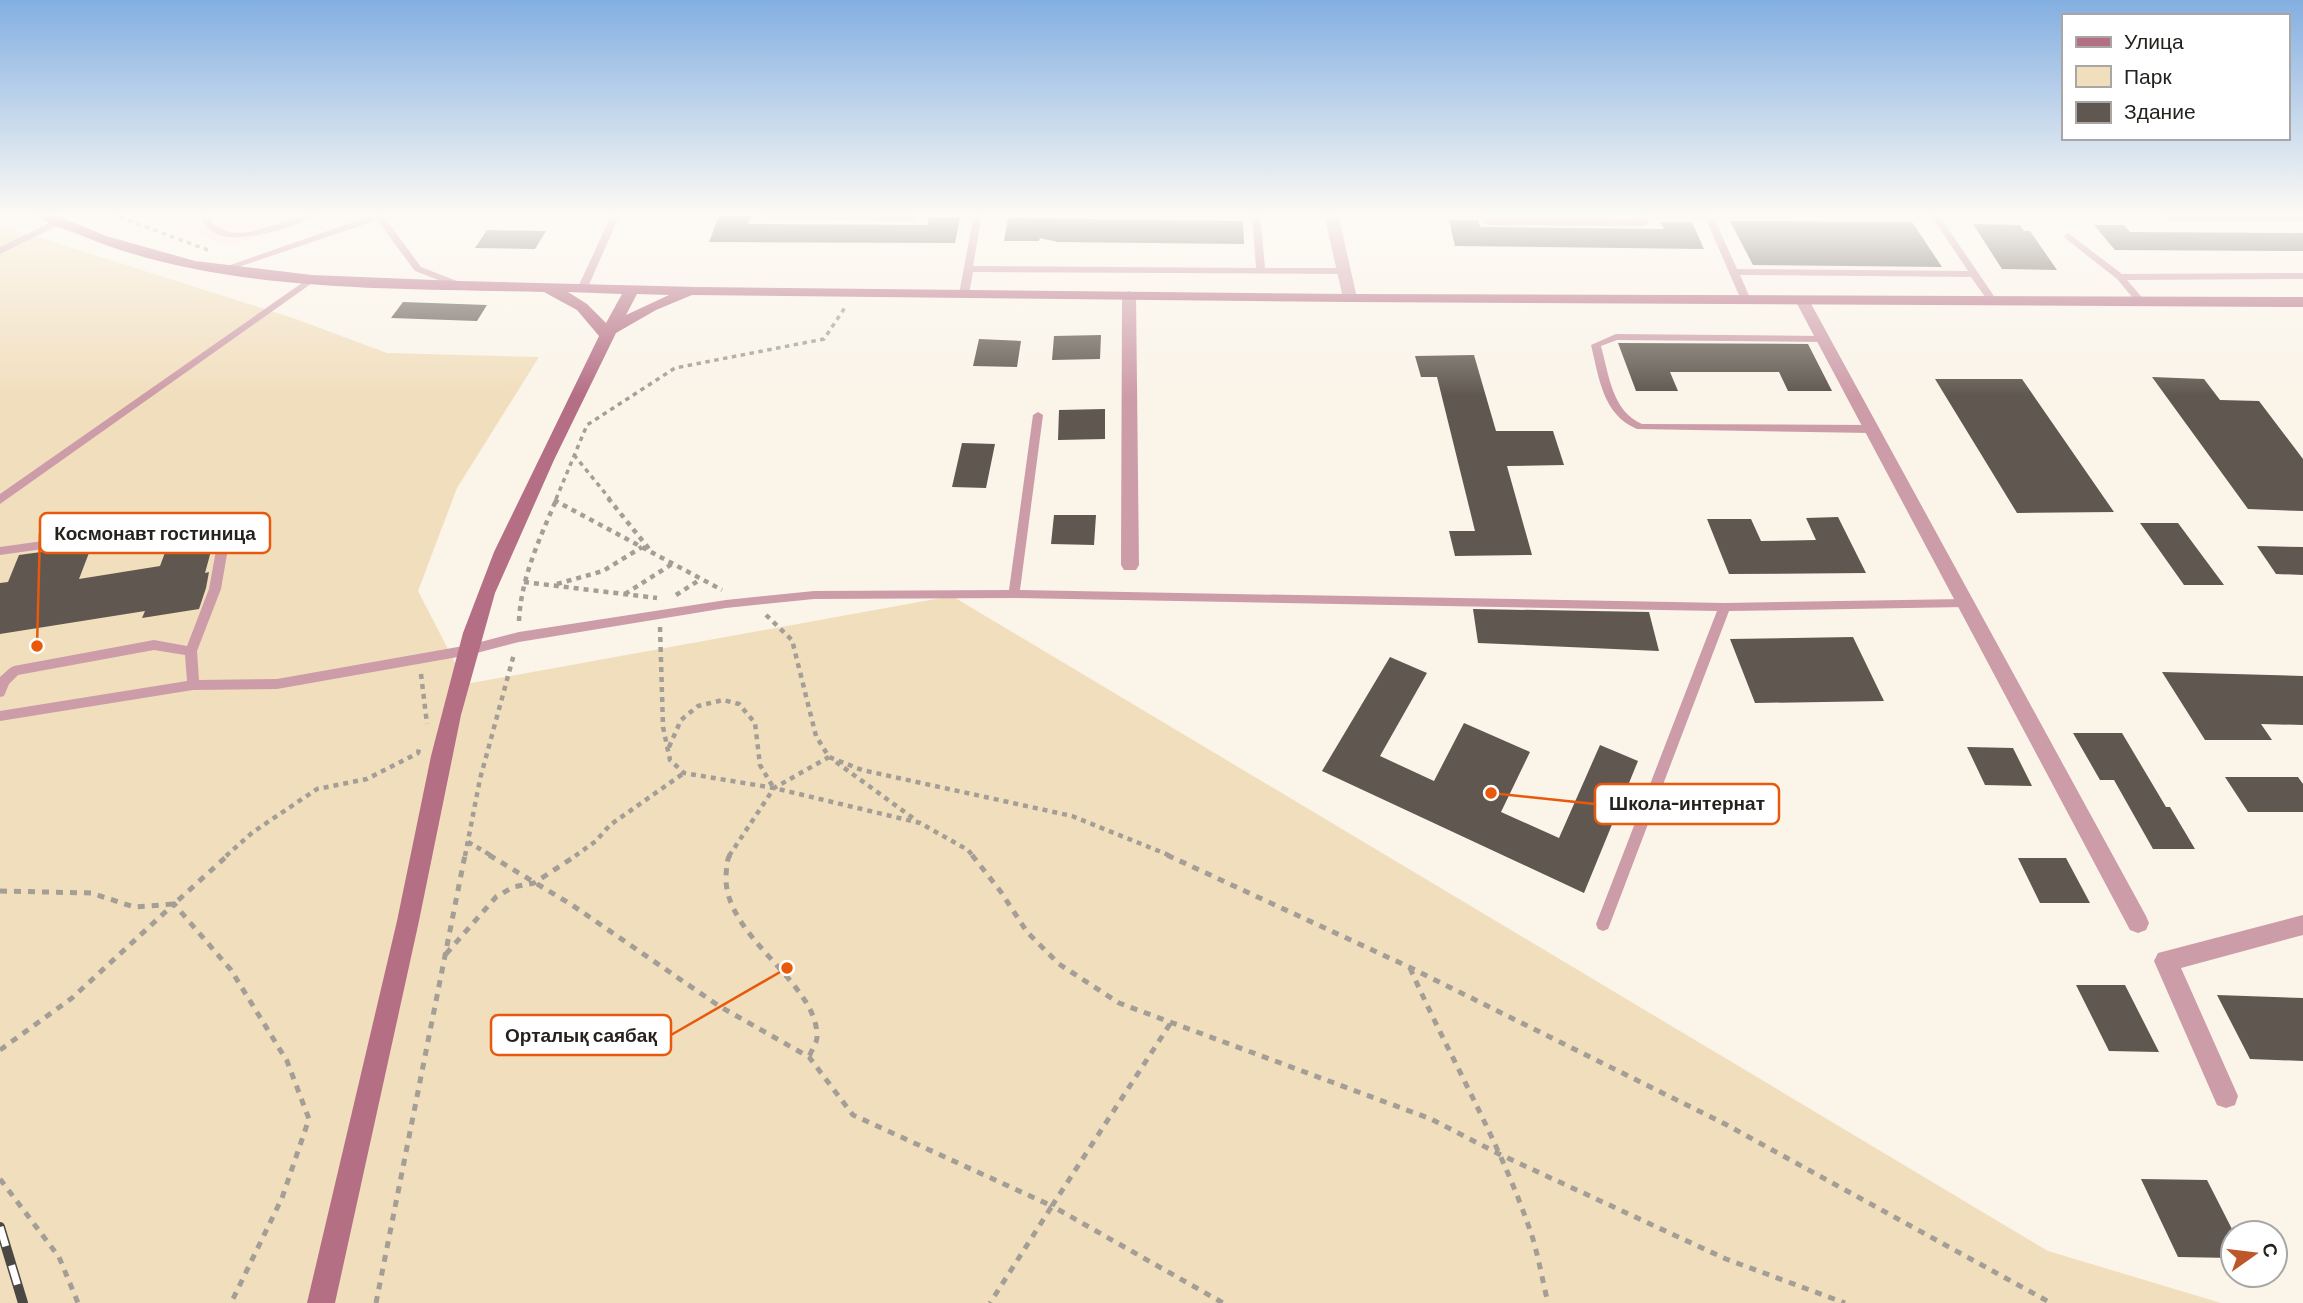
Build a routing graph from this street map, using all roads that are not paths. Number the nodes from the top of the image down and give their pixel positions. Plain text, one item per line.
1 (1974, 274) edge
2 (270, 275) edge
3 (433, 275) edge
4 (589, 275) edge
5 (968, 275) edge
6 (1345, 275) edge
7 (1736, 275) edge
8 (2117, 275) edge
9 (2303, 276) edge
10 (2120, 277) junction
11 (312, 279) junction
12 (459, 285) junction
13 (546, 287) junction
14 (583, 287) junction
15 (632, 289) junction
16 (696, 291) junction
17 (964, 294) junction
18 (1129, 295) junction
19 (1350, 298) junction
20 (1746, 300) junction
21 (1802, 300) junction
22 (1993, 302) junction
23 (2141, 302) junction
24 (2303, 302) edge
25 (608, 332) junction
26 (1823, 339) junction
27 (1038, 415) dead end
28 (1871, 429) junction
29 (0, 500) edge
30 (0, 551) edge
31 (1130, 565) dead end
32 (1014, 594) junction
33 (1965, 603) junction
34 (1725, 607) junction
35 (468, 650) junction
36 (191, 651) junction
37 (193, 685) junction
38 (0, 692) edge
39 (0, 716) edge
40 (2138, 923) dead end
41 (1603, 924) dead end
42 (2303, 925) edge
43 (2226, 1096) dead end
44 (321, 1303) edge

1 - 22 lane
2 - 11 main road
3 - 12 lane
4 - 14 lane
5 - 17 lane
6 - 19 street
7 - 20 lane
8 - 10 lane
9 - 10 lane
10 - 23 lane
11 - 12 main road
11 - 29 lane
12 - 13 main road
13 - 14 main road
13 - 25 main road
14 - 15 main road
15 - 16 main road
15 - 25 main road
16 - 17 main road
16 - 25 main road
17 - 18 main road
18 - 19 main road
18 - 31 street
19 - 20 main road
20 - 21 main road
21 - 22 main road
21 - 26 street
22 - 23 main road
23 - 24 main road
25 - 35 main road
26 - 28 street
26 - 28 lane
27 - 32 lane
28 - 33 street
30 - 36 lane
32 - 34 lane
32 - 35 lane
33 - 34 lane
33 - 40 street
34 - 41 lane
35 - 37 lane
35 - 44 main road
36 - 37 lane
36 - 38 lane
37 - 39 lane
42 - 43 street

